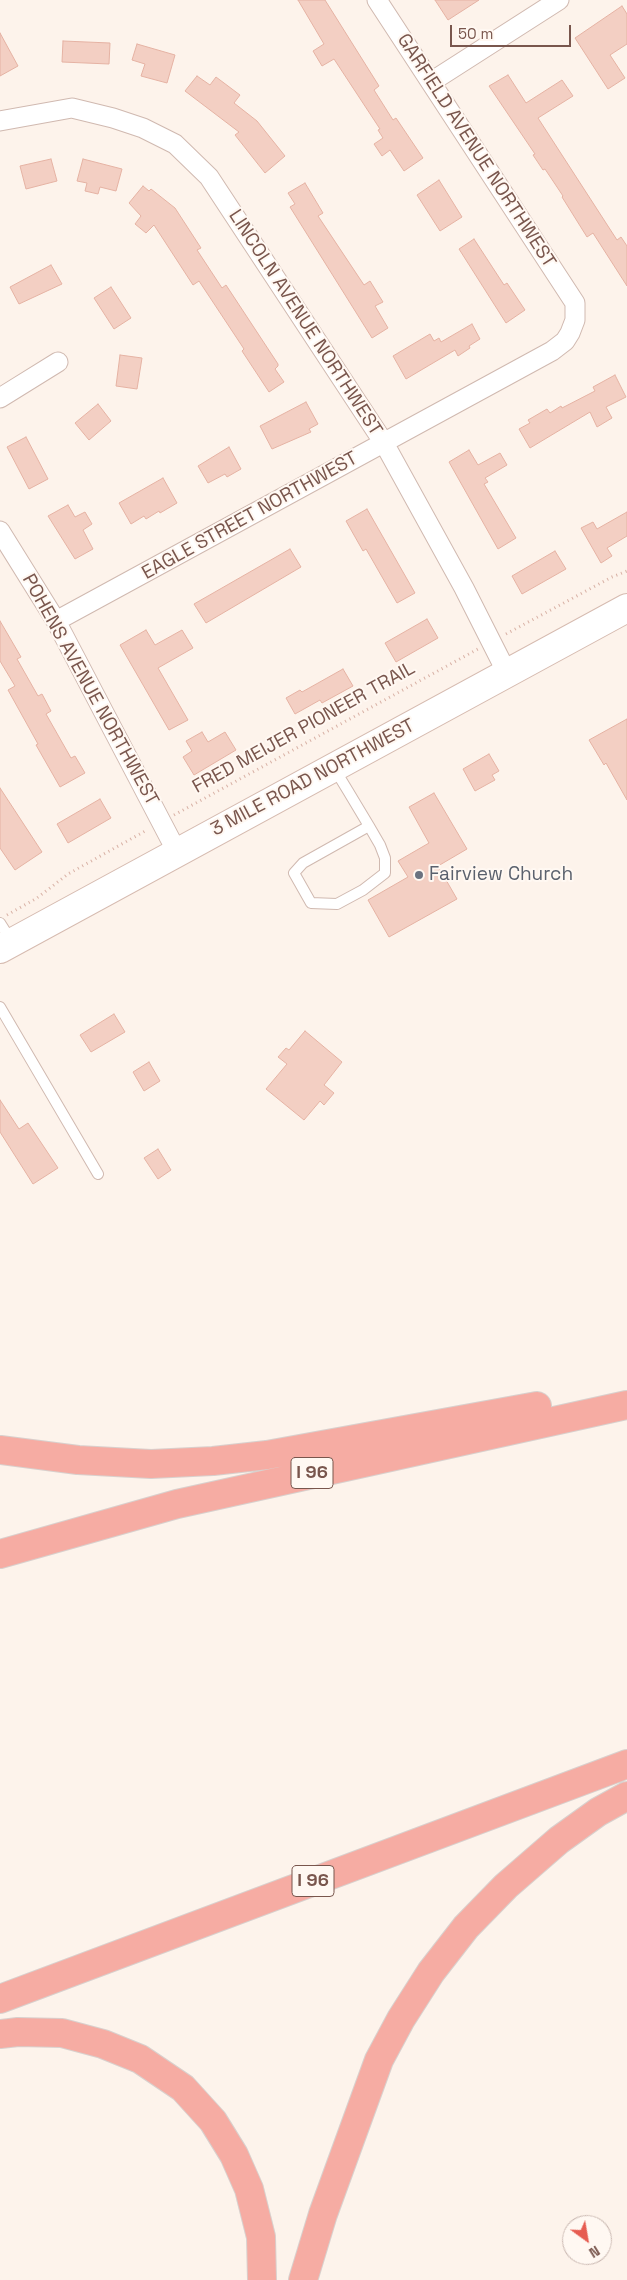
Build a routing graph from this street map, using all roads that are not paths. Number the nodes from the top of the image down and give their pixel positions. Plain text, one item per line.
1 (377, 0) edge
2 (559, 0) edge
3 (430, 82) junction
4 (0, 121) edge
5 (575, 303) joint
6 (58, 362) dead end
7 (0, 398) edge
8 (384, 443) junction
9 (0, 531) edge
10 (627, 608) edge
11 (56, 621) junction
12 (507, 673) junction
13 (334, 767) junction
14 (369, 826) junction
15 (177, 852) junction
16 (4, 938) edge
17 (0, 1007) edge
18 (98, 1174) dead end
19 (627, 1393) edge
20 (627, 1405) edge
21 (0, 1450) edge
22 (0, 1554) edge
23 (627, 1764) edge
24 (627, 1796) edge
25 (0, 1999) edge
26 (0, 2034) edge
27 (262, 2280) edge
28 (303, 2280) edge

1 - 3 street, GARFIELD AVENUE NORTHWEST
2 - 3 street
3 - 5 street, GARFIELD AVENUE NORTHWEST
4 - 8 street, LINCOLN AVENUE NORTHWEST
5 - 8 street, EAGLE STREET NORTHWEST
6 - 7 street
8 - 11 street, EAGLE STREET NORTHWEST
8 - 12 street, LINCOLN AVENUE NORTHWEST
9 - 11 street, POHENS AVENUE NORTHWEST
10 - 12 main road, 3 MILE ROAD NORTHWEST
11 - 15 street, POHENS AVENUE NORTHWEST
12 - 13 main road, 3 MILE ROAD NORTHWEST
13 - 14 lane
13 - 15 main road, 3 MILE ROAD NORTHWEST
14 - 14 lane
15 - 16 main road, 3 MILE ROAD NORTHWEST
17 - 18 lane
19 - 21 highway
20 - 22 highway, I 96
23 - 25 highway, I 96
24 - 28 highway
26 - 27 highway

